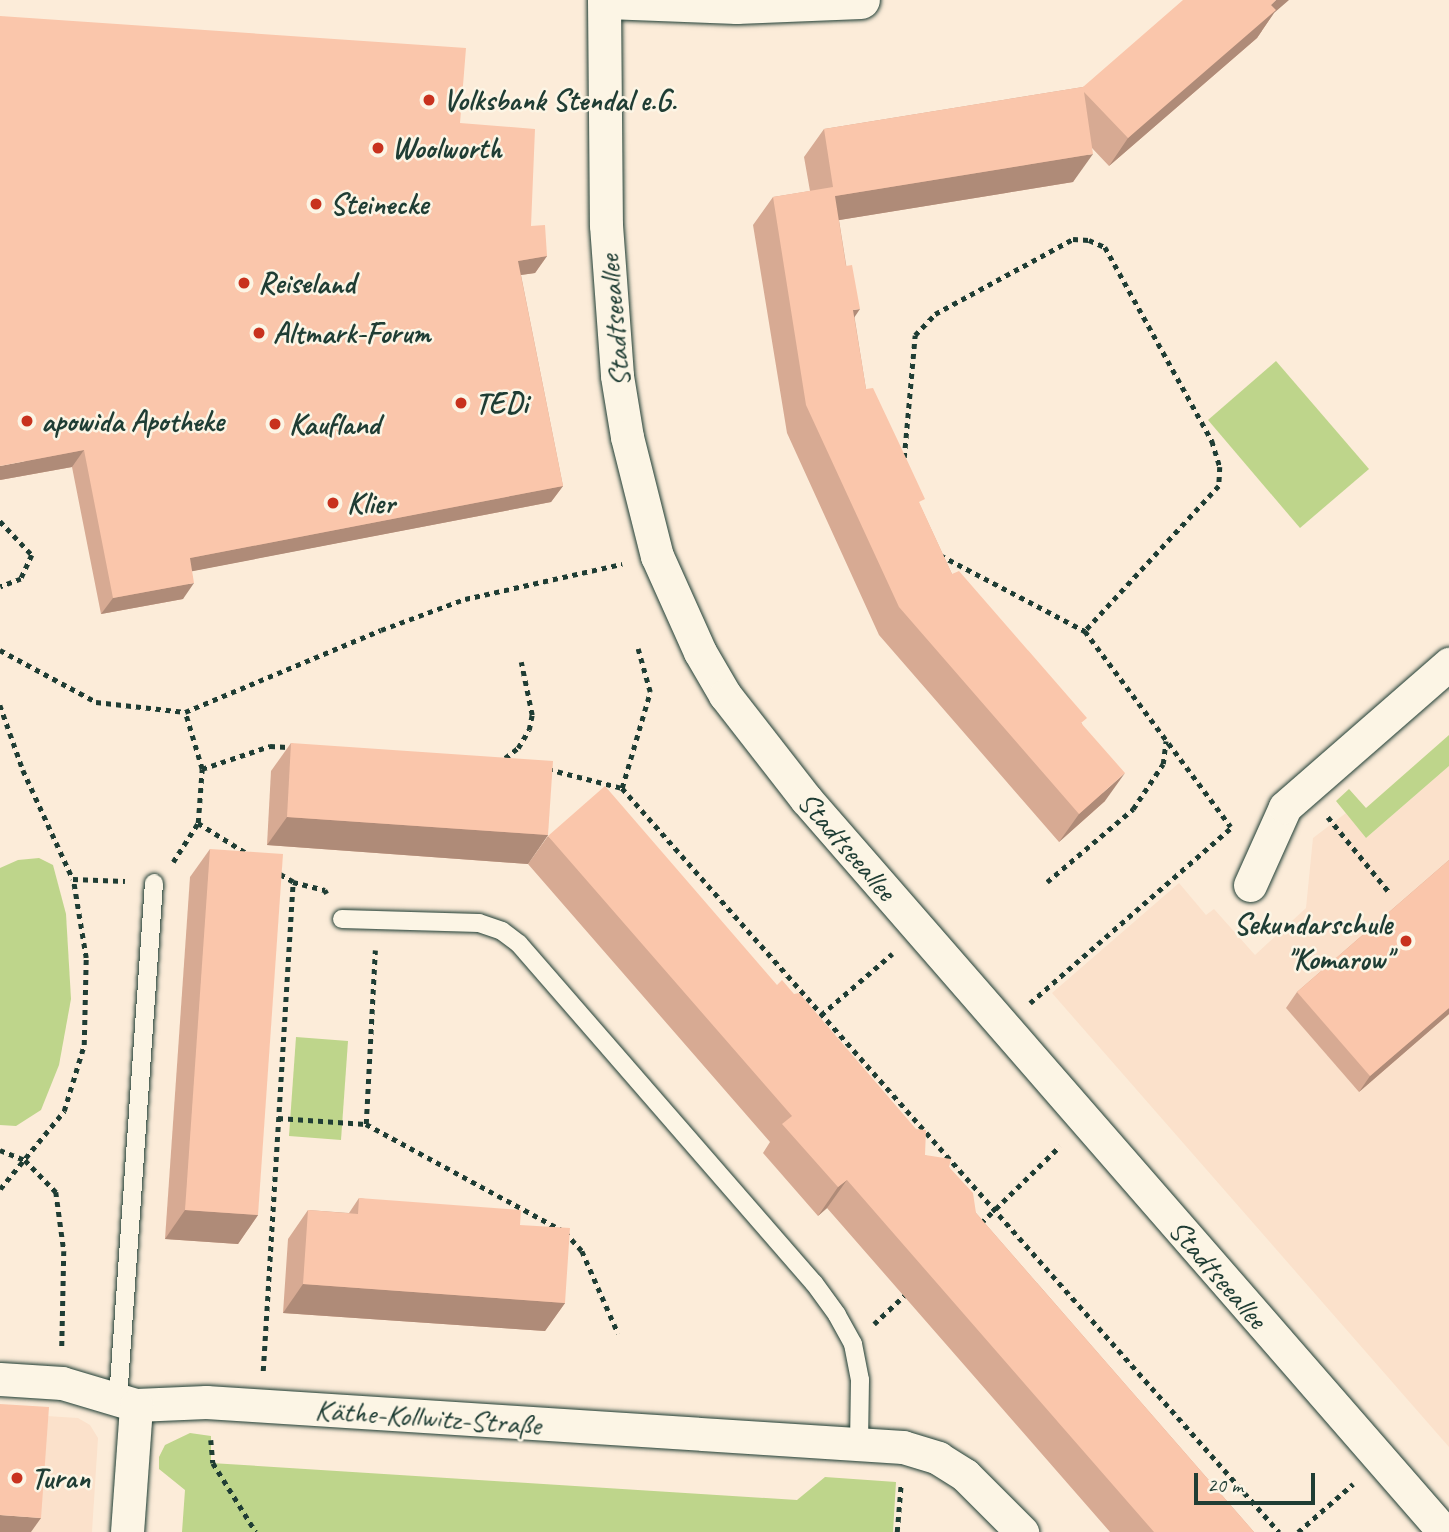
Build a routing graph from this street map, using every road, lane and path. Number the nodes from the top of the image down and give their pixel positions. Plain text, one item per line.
1 (606, 0) edge
2 (861, 0) edge
3 (904, 464) edge
4 (0, 521) edge
5 (935, 552) edge
6 (657, 556) junction
7 (0, 586) edge
8 (1085, 631) junction
9 (638, 649) dead end
10 (0, 650) edge
11 (522, 662) dead end
12 (1449, 664) edge
13 (0, 705) edge
14 (185, 712) junction
15 (1167, 741) junction
16 (297, 748) edge
17 (491, 757) edge
18 (505, 758) junction
19 (518, 761) edge
20 (544, 768) edge
21 (202, 769) junction
22 (622, 788) junction
23 (1296, 798) junction
24 (198, 823) junction
25 (1231, 827) junction
26 (251, 856) edge
27 (272, 869) edge
28 (73, 879) junction
29 (1047, 882) dead end
30 (154, 883) junction
31 (1250, 885) dead end
32 (1389, 892) dead end
33 (342, 919) dead end
34 (376, 921) junction
35 (919, 930) junction
36 (821, 1015) junction
37 (1003, 1026) junction
38 (278, 1118) junction
39 (1085, 1121) junction
40 (366, 1124) junction
41 (0, 1150) edge
42 (25, 1160) junction
43 (0, 1189) edge
44 (994, 1211) junction
45 (974, 1230) edge
46 (913, 1287) edge
47 (618, 1333) dead end
48 (853, 1344) junction
49 (0, 1379) edge
50 (62, 1383) junction
51 (127, 1402) junction
52 (206, 1402) junction
53 (260, 1406) junction
54 (859, 1444) junction
55 (903, 1447) junction
56 (1381, 1460) junction
57 (127, 1532) edge
58 (257, 1532) edge
59 (897, 1532) edge
60 (1022, 1532) edge
61 (1279, 1532) edge
62 (1298, 1532) edge
63 (1444, 1532) edge

1 - 2 street
1 - 6 street, Stadtseeallee
3 - 8 path
4 - 7 path
5 - 8 path
6 - 14 path
6 - 35 street, Stadtseeallee
8 - 15 path
9 - 22 path
10 - 14 path
11 - 18 path
12 - 23 street
13 - 28 path
14 - 21 path
15 - 25 path
15 - 29 path
16 - 21 path
17 - 18 path
18 - 19 path
20 - 22 path
21 - 24 path
22 - 36 path
23 - 25 path
23 - 31 street
23 - 32 path
24 - 26 path
24 - 30 path
25 - 37 path
27 - 38 path
28 - 30 path
28 - 42 path
30 - 51 lane
33 - 34 lane
34 - 40 path
34 - 48 lane
35 - 36 path
35 - 37 street, Stadtseeallee
36 - 44 path
37 - 39 street, Stadtseeallee
38 - 40 path
38 - 53 path
39 - 44 path
39 - 56 street, Stadtseeallee
40 - 47 path
41 - 42 path
42 - 43 path
42 - 50 path
44 - 45 path
44 - 61 path
46 - 48 path
48 - 54 lane
49 - 50 street, Käthe-Kollwitz-Straße
50 - 51 street, Käthe-Kollwitz-Straße
51 - 52 street, Käthe-Kollwitz-Straße
51 - 57 street
52 - 53 street, Käthe-Kollwitz-Straße
52 - 58 path
53 - 54 street, Käthe-Kollwitz-Straße
54 - 55 street, Käthe-Kollwitz-Straße
55 - 59 path
55 - 60 street, Käthe-Kollwitz-Straße
56 - 62 path
56 - 63 street, Stadtseeallee

